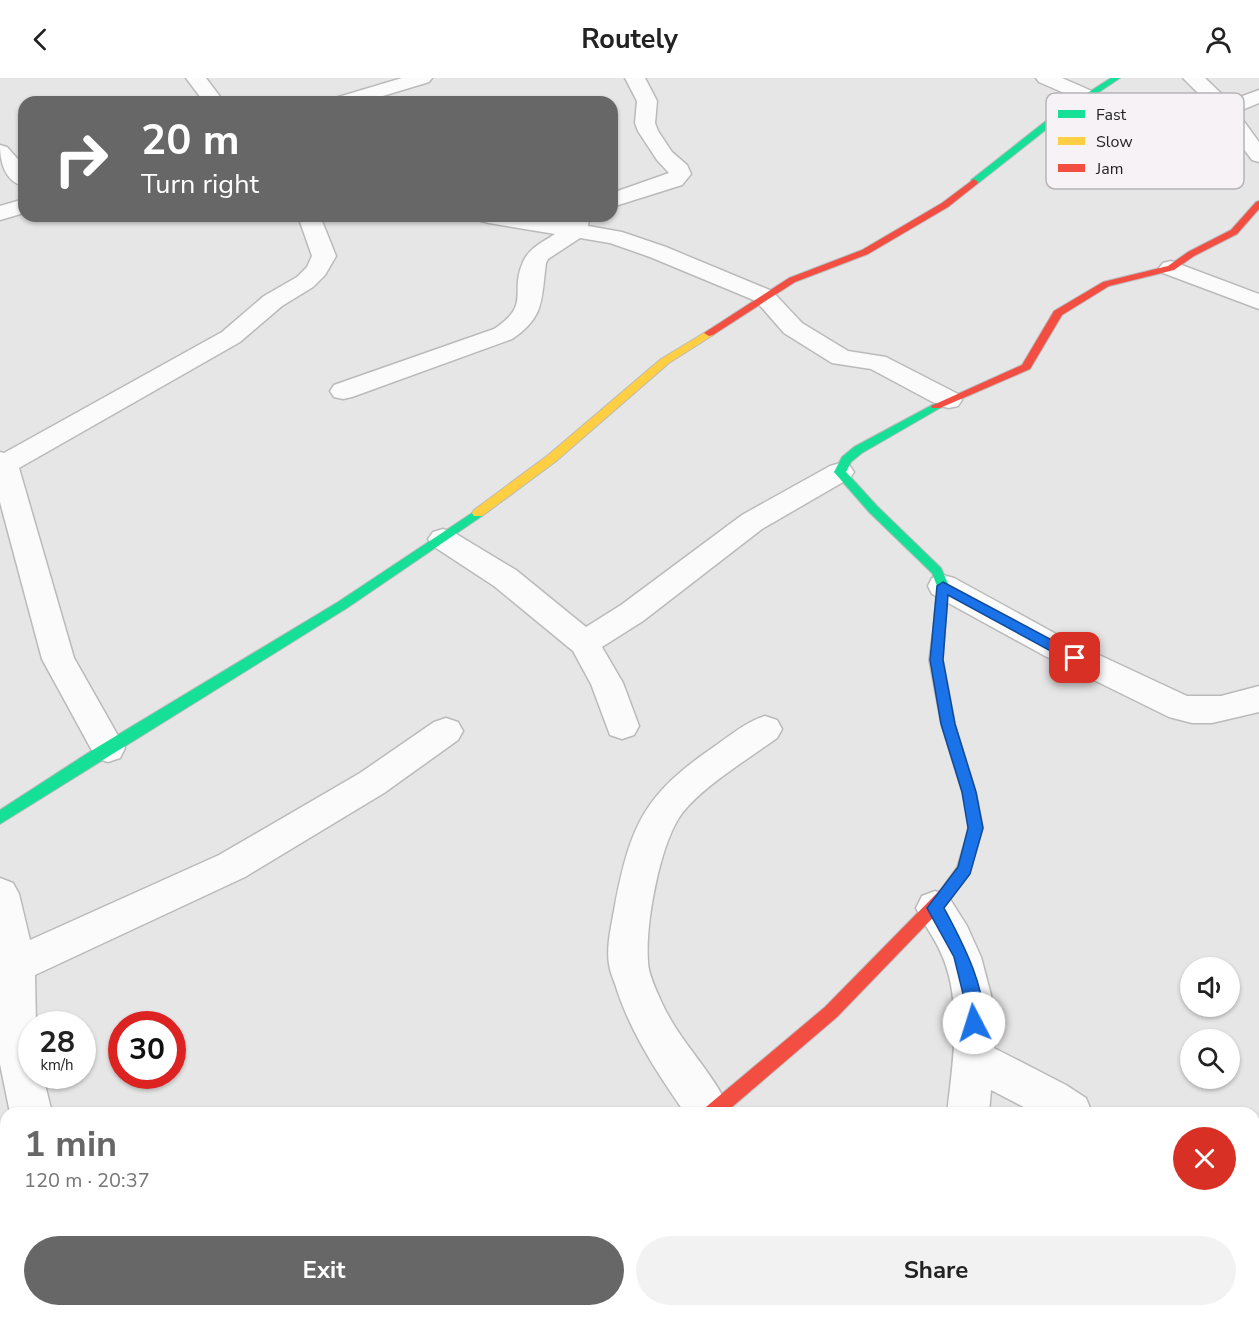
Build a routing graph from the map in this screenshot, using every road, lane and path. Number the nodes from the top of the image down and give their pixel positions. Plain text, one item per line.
1 (196, 78) edge
2 (422, 78) edge
3 (635, 78) edge
4 (1046, 78) edge
5 (1116, 78) edge
6 (1193, 78) edge
7 (1080, 93) edge
8 (1092, 93) edge
9 (1212, 93) edge
10 (210, 96) edge
11 (362, 96) edge
12 (1259, 96) edge
13 (1244, 102) edge
14 (1046, 127) edge
15 (1252, 138) edge
16 (0, 151) edge
17 (1259, 156) edge
18 (1259, 166) edge
19 (18, 173) edge
20 (1259, 174) edge
21 (618, 198) edge
22 (1259, 204) edge
23 (18, 208) edge
24 (0, 213) edge
25 (311, 222) edge
26 (578, 223) edge
27 (1172, 268) junction
28 (764, 296) junction
29 (1259, 302) edge
30 (343, 391) dead end
31 (949, 400) junction
32 (1, 464) edge
33 (840, 472) junction
34 (442, 539) junction
35 (943, 586) junction
36 (584, 643) junction
37 (1259, 699) edge
38 (622, 726) dead end
39 (765, 729) dead end
40 (446, 731) dead end
41 (108, 748) junction
42 (0, 818) edge
43 (0, 894) edge
44 (935, 908) junction
45 (17, 965) junction
46 (973, 1058) junction
47 (29, 1107) edge
48 (707, 1107) edge
49 (718, 1107) edge
50 (969, 1107) edge
51 (1062, 1107) edge

1 - 10 street
2 - 11 street
3 - 21 street
4 - 7 street
5 - 8 street
6 - 9 street
12 - 13 street
14 - 28 street
15 - 17 street
16 - 19 street
18 - 20 street
22 - 27 street
23 - 24 street
25 - 32 street
26 - 28 street
26 - 30 street
27 - 29 street
27 - 31 street
28 - 31 street
28 - 34 street
31 - 33 street
32 - 41 street
33 - 35 street
33 - 36 street
34 - 36 street
34 - 41 street
35 - 37 street
35 - 44 street
36 - 38 street
39 - 48 street
40 - 45 street
41 - 42 street
43 - 45 street
44 - 46 street
44 - 49 street
45 - 47 street
46 - 50 street
46 - 51 street

